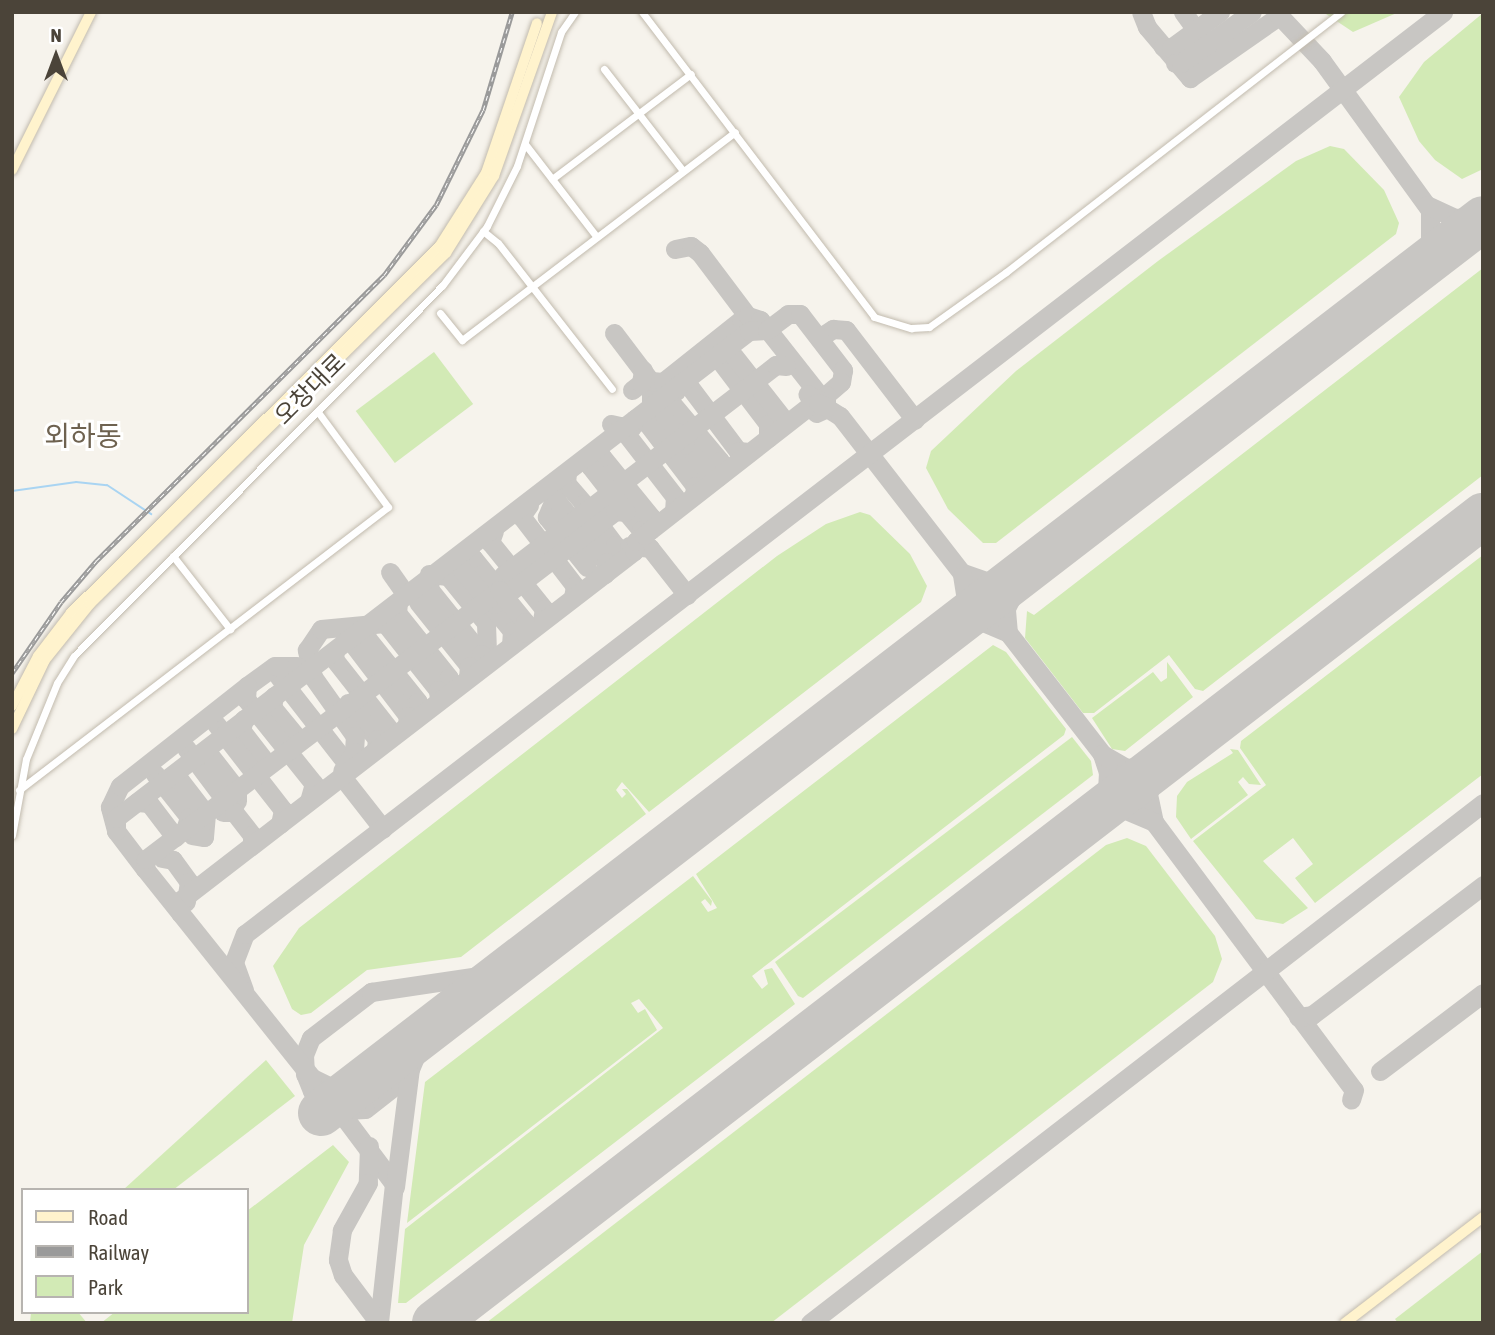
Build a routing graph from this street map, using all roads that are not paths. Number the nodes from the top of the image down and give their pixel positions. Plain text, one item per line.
1 (91, 12) edge
2 (543, 12) edge
3 (552, 12) edge
4 (575, 12) edge
5 (642, 12) edge
6 (1341, 12) edge
7 (604, 69) dead end
8 (691, 74) junction
9 (639, 112) junction
10 (735, 132) junction
11 (525, 144) junction
12 (12, 170) edge
13 (683, 171) junction
14 (552, 179) junction
15 (483, 231) junction
16 (596, 236) junction
17 (533, 287) junction
18 (440, 313) dead end
19 (612, 389) dead end
20 (318, 412) junction
21 (175, 513) junction
22 (153, 535) junction
23 (173, 556) junction
24 (230, 629) junction
25 (12, 706) edge
26 (12, 729) edge
27 (19, 790) junction
28 (12, 835) edge
29 (1483, 1217) edge
30 (1345, 1323) edge

1 - 12 main road
2 - 21 main road, 오창대로
3 - 21 main road, 오창대로
4 - 11 street
5 - 8 street
6 - 10 street
7 - 9 street
8 - 9 street
8 - 10 street
9 - 13 street
9 - 14 street
10 - 13 street
11 - 14 street
11 - 15 street
13 - 16 street
14 - 16 street
15 - 17 street
15 - 20 street
16 - 17 street
17 - 18 street
17 - 19 street
20 - 23 street
20 - 24 street
21 - 22 main road, 오창대로
22 - 25 main road, 오창대로
22 - 26 main road, 오창대로
23 - 24 street
23 - 27 street
24 - 27 street
27 - 28 street
29 - 30 main road

